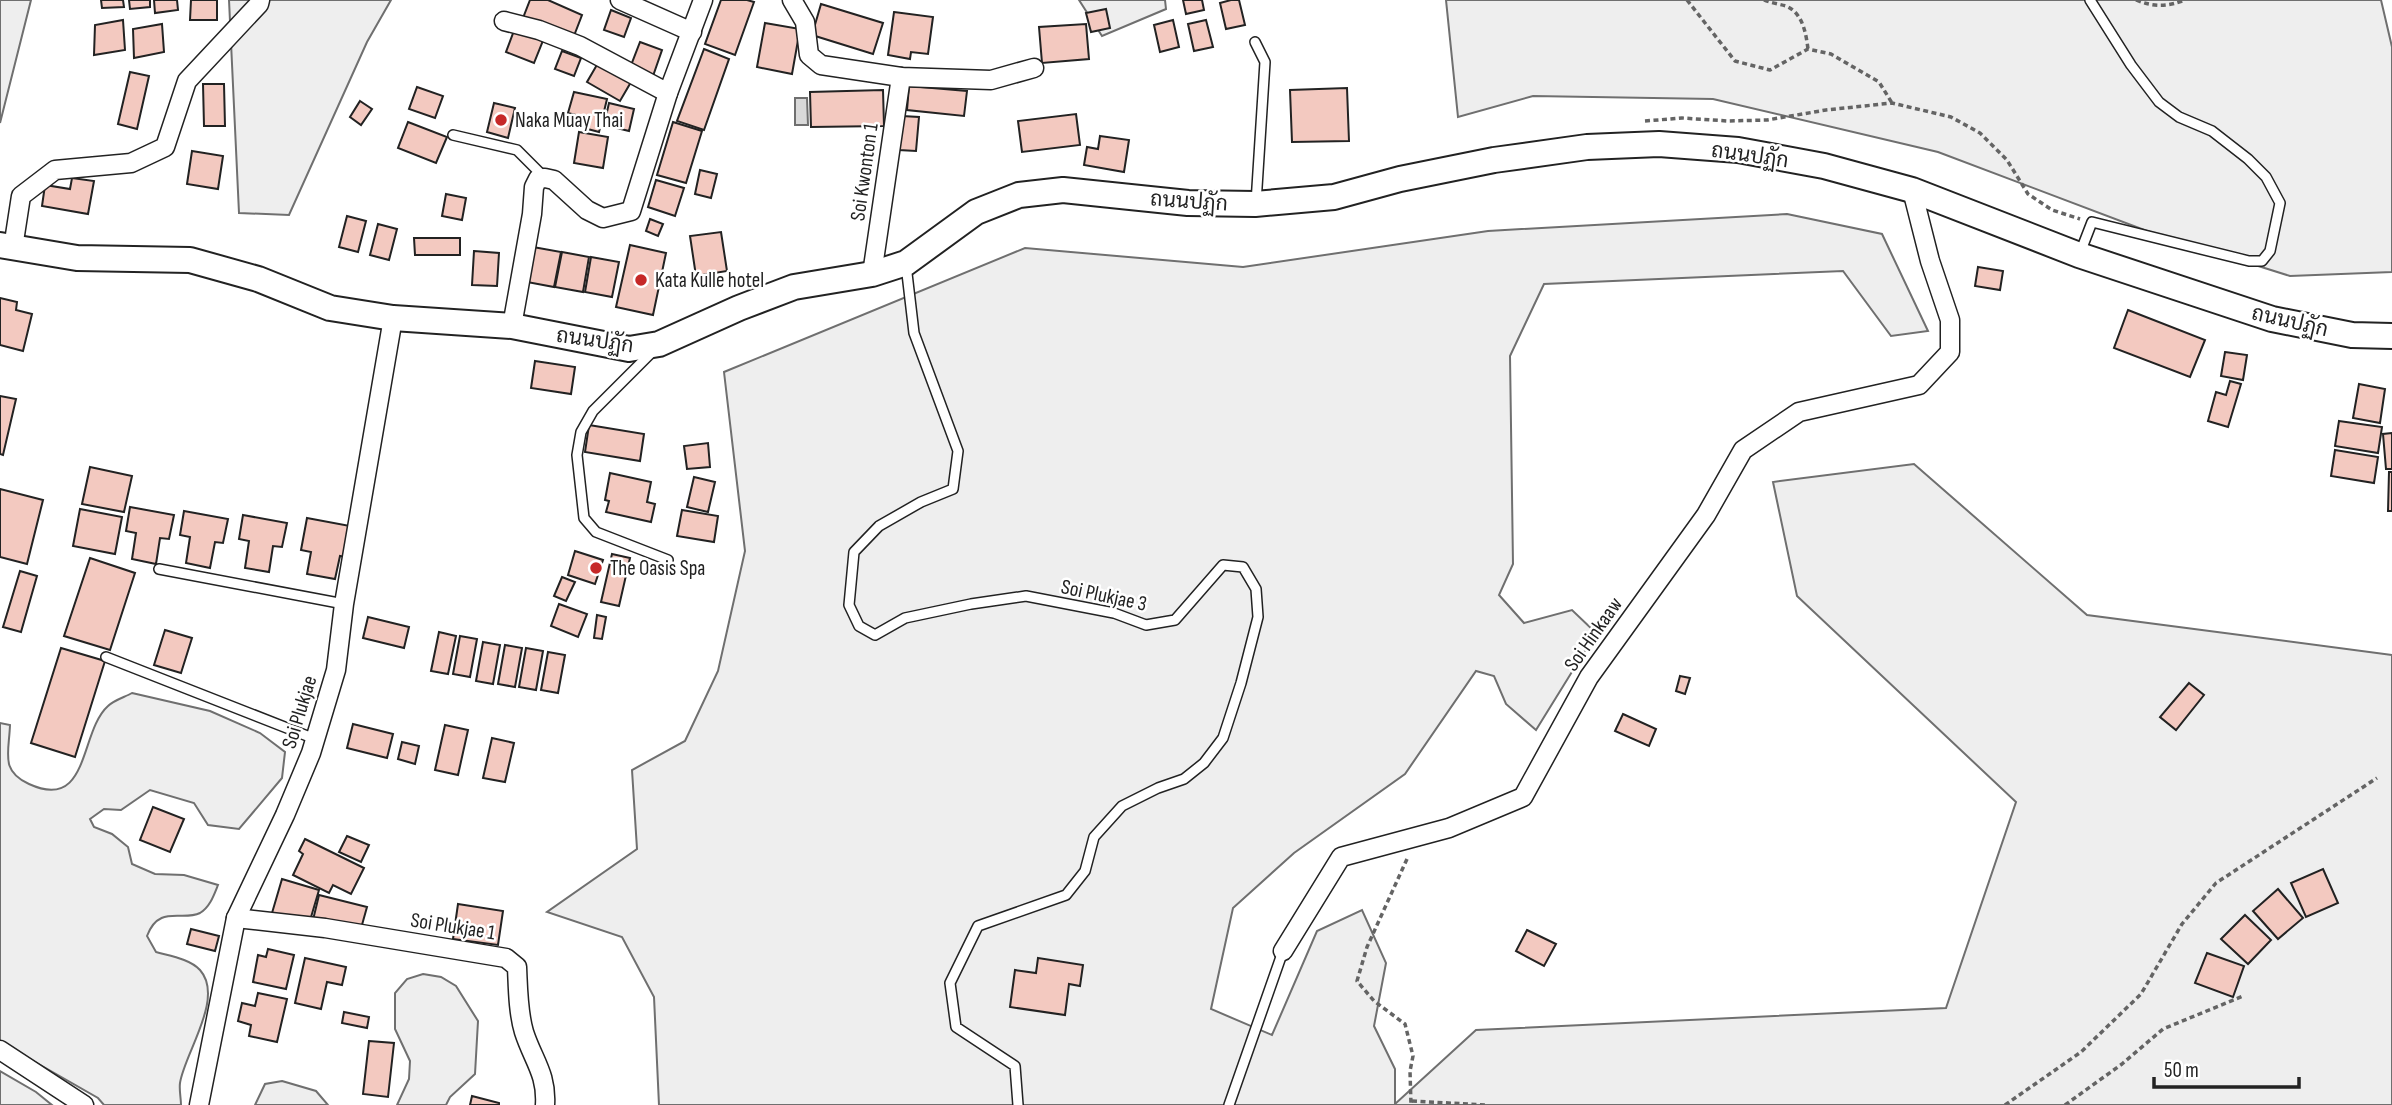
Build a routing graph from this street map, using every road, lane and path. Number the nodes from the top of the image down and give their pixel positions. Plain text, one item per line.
1 (260, 0) edge
2 (620, 0) edge
3 (703, 0) edge
4 (792, 0) edge
5 (1687, 0) edge
6 (1764, 0) edge
7 (1782, 0) edge
8 (2090, 0) edge
9 (2136, 0) edge
10 (2185, 0) edge
11 (1778, 5) junction
12 (504, 21) dead end
13 (692, 32) junction
14 (1255, 42) dead end
15 (1808, 49) junction
16 (1034, 68) dead end
17 (901, 77) junction
18 (668, 93) junction
19 (1892, 103) junction
20 (1642, 121) dead end
21 (453, 135) dead end
22 (545, 177) junction
23 (1912, 190) junction
24 (1255, 204) junction
25 (2092, 222) junction
26 (6, 246) edge
27 (2079, 254) junction
28 (906, 263) junction
29 (872, 274) junction
30 (393, 318) junction
31 (512, 326) junction
32 (2392, 336) edge
33 (659, 345) junction
34 (668, 561) dead end
35 (159, 569) dead end
36 (344, 604) junction
37 (106, 657) dead end
38 (315, 739) junction
39 (2377, 778) dead end
40 (1415, 837) junction
41 (236, 918) junction
42 (1283, 951) joint
43 (2243, 996) dead end
44 (0, 1050) edge
45 (1412, 1103) edge
46 (84, 1105) edge
47 (199, 1105) edge
48 (545, 1105) edge
49 (1018, 1105) edge
50 (1229, 1105) edge
51 (1485, 1105) edge
52 (2005, 1105) edge
53 (2064, 1105) edge

1 - 26 street
2 - 13 street
3 - 13 street
4 - 17 street
5 - 15 path
6 - 11 path
7 - 11 path
8 - 25 lane
9 - 10 path
11 - 15 path
12 - 18 street
13 - 18 street
14 - 24 lane
15 - 19 path
16 - 17 street
17 - 29 street, Soi Kwonton 1
18 - 22 street
19 - 20 path
19 - 25 path
21 - 22 lane
22 - 31 street
23 - 24 main road, ถนนปฏัก
23 - 27 main road, ถนนปฏัก
23 - 40 street, Soi Hinkaaw
24 - 28 main road, ถนนปฏัก
25 - 27 lane
26 - 30 main road, ถนนปฏัก
27 - 32 main road, ถนนปฏัก
28 - 29 main road, ถนนปฏัก
28 - 49 lane, Soi Plukjae 3
29 - 33 main road, ถนนปฏัก
30 - 31 main road, ถนนปฏัก
30 - 36 street, Soi Plukjae
31 - 33 main road, ถนนปฏัก
33 - 34 lane
35 - 36 lane
36 - 38 street, Soi Plukjae
37 - 38 lane
38 - 41 street, Soi Plukjae
39 - 52 path
40 - 42 street, Soi Hinkaaw
40 - 45 path
41 - 47 street, Soi Plukjae
41 - 48 street, Soi Plukjae 1
42 - 50 lane, Soi Hinkaaw
43 - 53 path
44 - 46 street
45 - 51 path

